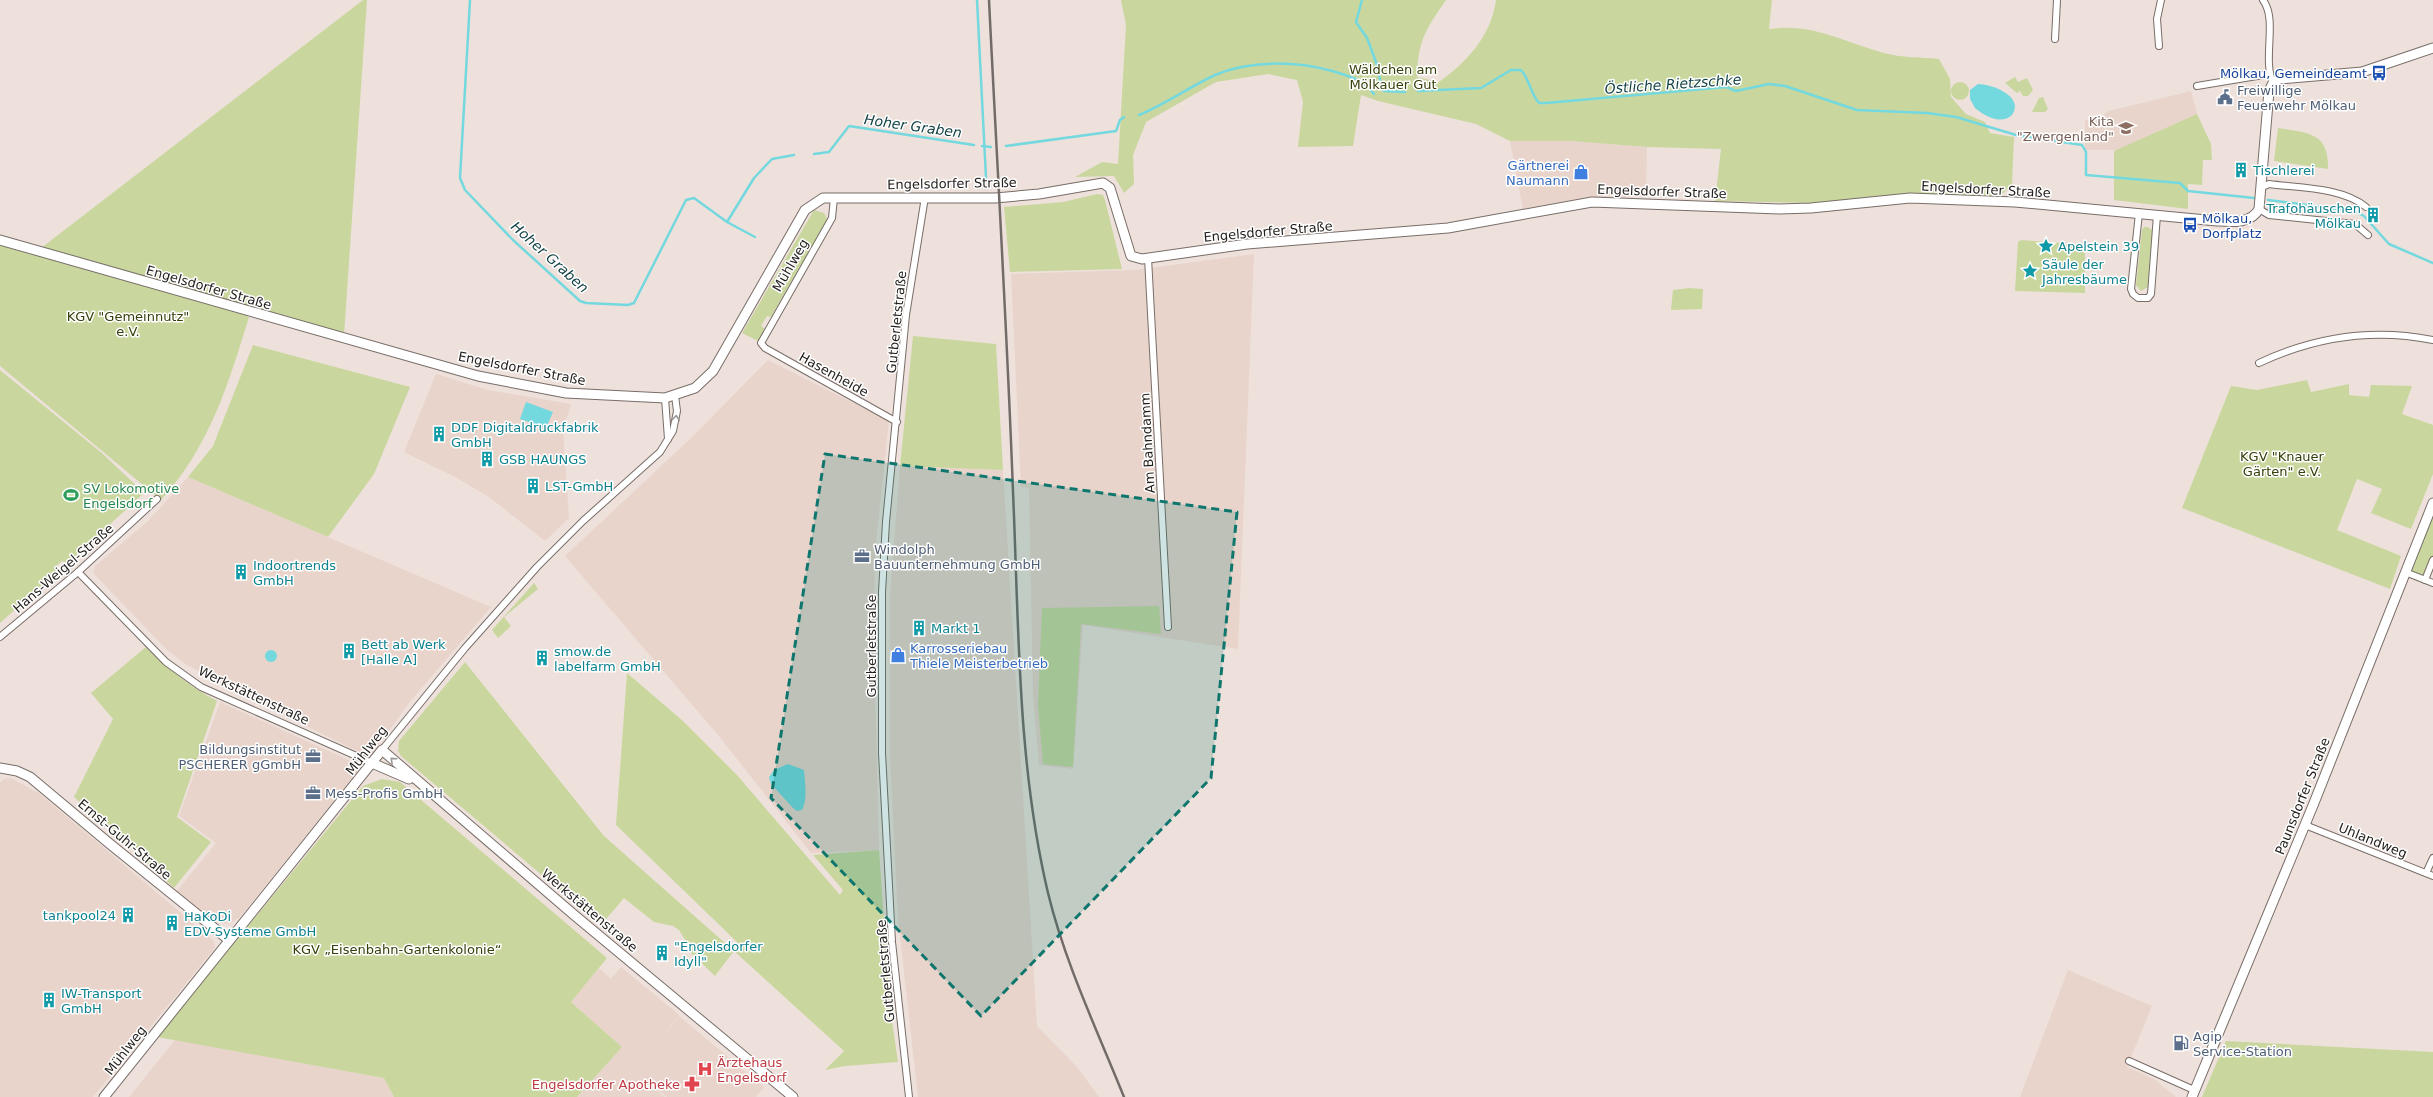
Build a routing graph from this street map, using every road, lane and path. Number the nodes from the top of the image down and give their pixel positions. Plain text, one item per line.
1 (2057, 0) edge
2 (2161, 0) edge
3 (2264, 0) edge
4 (2055, 39) dead end
5 (2158, 46) dead end
6 (2433, 48) edge
7 (2269, 74) junction
8 (2273, 83) junction
9 (2197, 86) dead end
10 (925, 197) junction
11 (834, 198) junction
12 (2260, 199) junction
13 (2366, 207) dead end
14 (2139, 213) junction
15 (2157, 215) junction
16 (2368, 235) dead end
17 (0, 240) edge
18 (1148, 258) junction
19 (2433, 340) edge
20 (761, 343) joint
21 (2259, 363) dead end
22 (675, 396) junction
23 (665, 398) junction
24 (897, 422) junction
25 (668, 439) junction
26 (157, 499) dead end
27 (2433, 503) edge
28 (2433, 560) edge
29 (78, 572) junction
30 (2405, 572) junction
31 (2426, 580) junction
32 (2433, 583) edge
33 (1168, 627) dead end
34 (0, 637) edge
35 (382, 750) junction
36 (372, 763) junction
37 (1, 769) edge
38 (426, 789) junction
39 (2305, 825) junction
40 (2433, 858) edge
41 (2426, 873) junction
42 (2433, 876) edge
43 (229, 940) junction
44 (2129, 1061) dead end
45 (2193, 1094) edge
46 (104, 1097) edge
47 (793, 1097) edge
48 (909, 1097) edge

1 - 4 street
2 - 5 street
3 - 7 street
6 - 8 main road
7 - 8 street
7 - 9 street
8 - 12 main road
10 - 11 main road, Engelsdorfer Straße
10 - 18 main road, Engelsdorfer Straße
10 - 24 street, Gutberletstraße
11 - 20 street, Mühlweg
11 - 22 main road, Engelsdorfer Straße
12 - 13 street
12 - 15 main road, Engelsdorfer Straße
12 - 16 street
14 - 15 main road, Engelsdorfer Straße
14 - 15 street
14 - 18 main road, Engelsdorfer Straße
17 - 23 main road, Engelsdorfer Straße
18 - 33 street, Am Bahndamm
19 - 21 street
20 - 24 street, Hasenheide
22 - 23 main road, Engelsdorfer Straße
25 -> 22 street, Mühlweg
23 - 25 street
24 - 48 street, Gutberletstraße
25 - 35 street, Mühlweg
26 - 29 street, Hans-Weigel-Straße
27 - 30 main road, Paunsdorfer Straße
28 - 31 street
29 - 34 street, Hans-Weigel-Straße
29 - 36 street, Werkstättenstraße
30 - 31 street
30 - 39 main road, Paunsdorfer Straße
31 - 32 street
35 - 36 main road, Mühlweg
38 -> 35 main road, Werkstättenstraße
36 - 38 main road, Werkstättenstraße
36 - 43 main road, Mühlweg
37 - 43 main road, Ernst-Guhr-Straße
38 - 47 main road, Werkstättenstraße
39 - 41 street, Uhlandweg
39 - 45 main road, Paunsdorfer Straße
40 - 41 street
41 - 42 street, Uhlandweg
43 - 46 main road, Mühlweg
44 - 45 street

